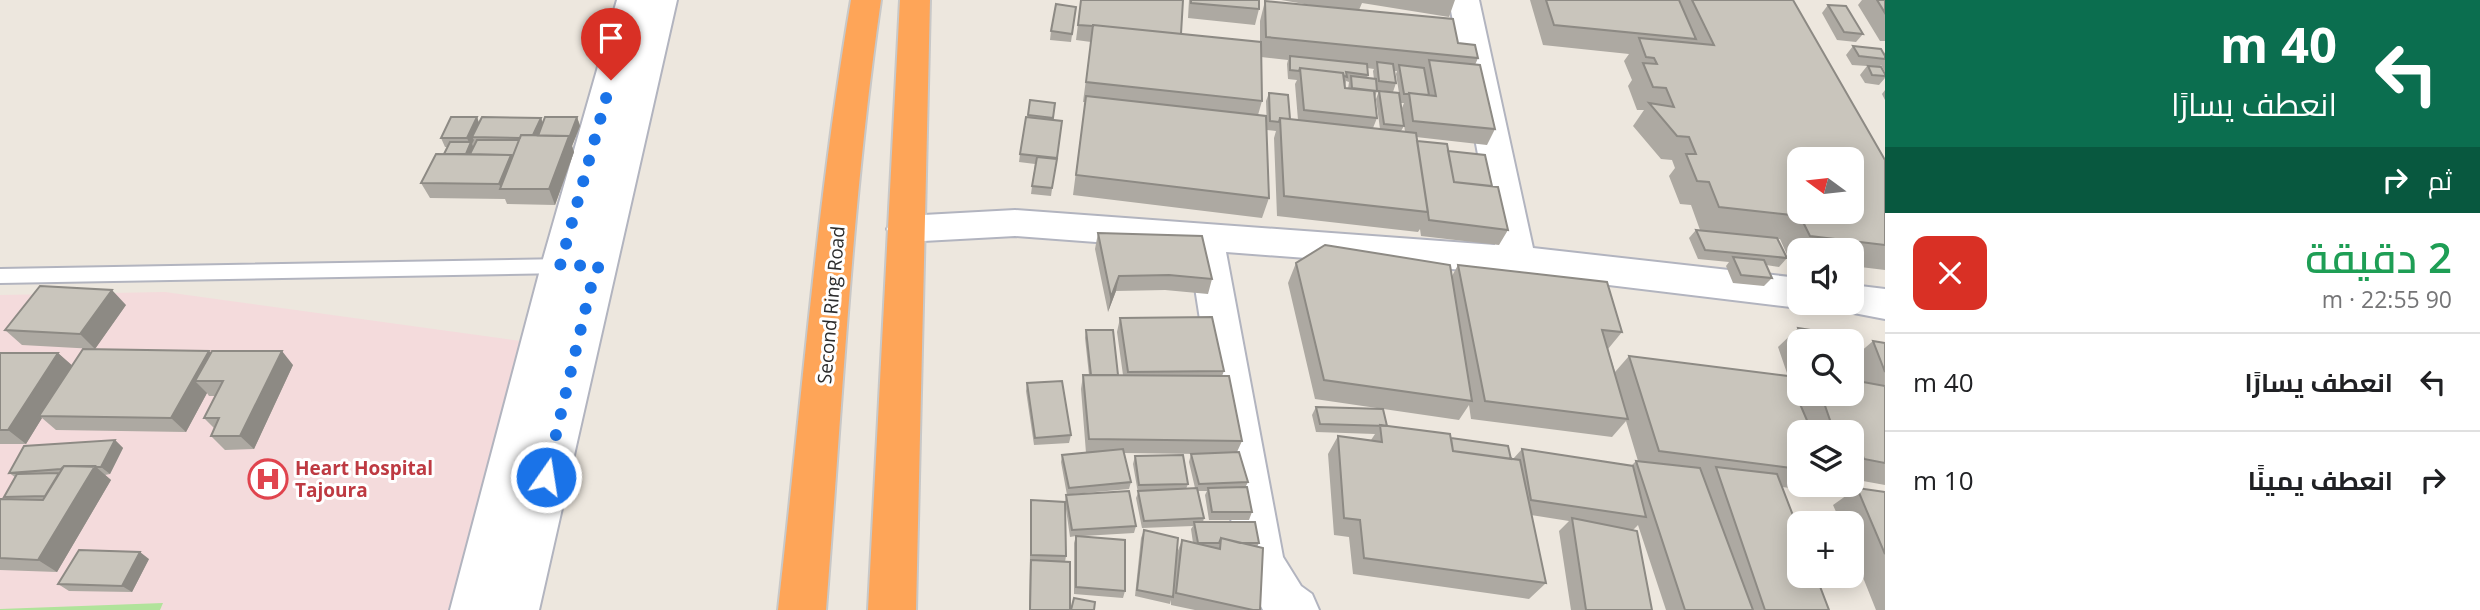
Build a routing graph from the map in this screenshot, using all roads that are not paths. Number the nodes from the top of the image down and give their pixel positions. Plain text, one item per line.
1 (632, 0) edge
2 (662, 0) edge
3 (866, 0) edge
4 (915, 0) edge
5 (1464, 0) edge
6 (905, 229) junction
7 (1205, 237) junction
8 (1517, 260) junction
9 (599, 265) junction
10 (560, 266) junction
11 (0, 276) edge
12 (1787, 292) edge
13 (1864, 301) edge
14 (1885, 303) edge
15 (474, 610) edge
16 (515, 610) edge
17 (802, 610) edge
18 (892, 610) edge
19 (1295, 610) edge

1 - 10 street
2 - 9 street
3 - 17 highway, Second Ring Road
4 - 6 highway
5 - 8 street
6 - 7 street
6 - 18 highway
7 - 8 street
7 - 19 street
8 - 12 street
9 - 10 lane
9 - 16 street
10 - 11 lane
10 - 15 street
13 - 14 street

